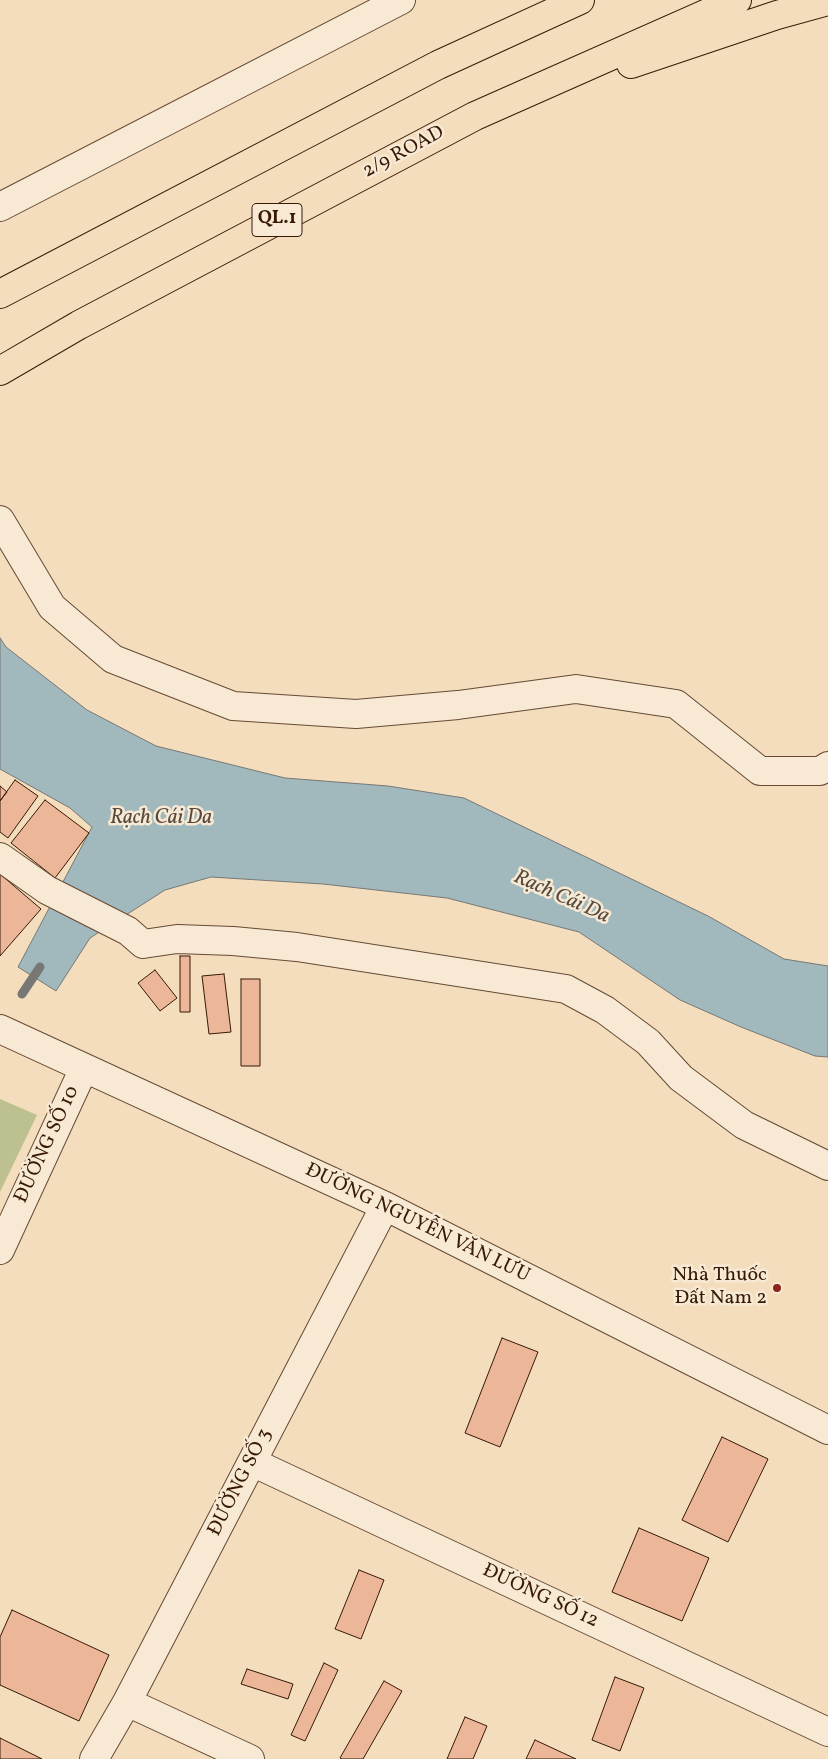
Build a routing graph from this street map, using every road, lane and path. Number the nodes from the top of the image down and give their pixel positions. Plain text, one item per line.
1 (401, 0) edge
2 (566, 0) edge
3 (580, 0) edge
4 (737, 0) edge
5 (828, 1) edge
6 (438, 65) junction
7 (475, 116) junction
8 (10, 202) edge
9 (0, 294) edge
10 (0, 371) edge
11 (0, 520) edge
12 (828, 766) edge
13 (0, 858) edge
14 (0, 1029) edge
15 (84, 1068) junction
16 (828, 1166) edge
17 (385, 1206) junction
18 (0, 1250) edge
19 (828, 1430) edge
20 (252, 1462) junction
21 (127, 1702) junction
22 (828, 1732) edge
23 (94, 1759) edge
24 (250, 1759) edge

1 - 8 street
2 - 6 highway
3 - 6 highway
4 - 7 highway, 2/9 ROAD / QL.1
5 - 7 highway
6 - 9 highway
7 - 10 highway, 2/9 ROAD / QL.1
11 - 12 street
13 - 16 street
14 - 15 street, ĐƯỜNG NGUYỄN VĂN LƯU
15 - 17 street, ĐƯỜNG NGUYỄN VĂN LƯU
15 - 18 street, ĐƯỜNG SỐ 10
17 - 19 street, ĐƯỜNG NGUYỄN VĂN LƯU
17 - 20 street, ĐƯỜNG SỐ 3
20 - 21 street, ĐƯỜNG SỐ 3
20 - 22 street, ĐƯỜNG SỐ 12
21 - 23 street, ĐƯỜNG SỐ 3
21 - 24 street

